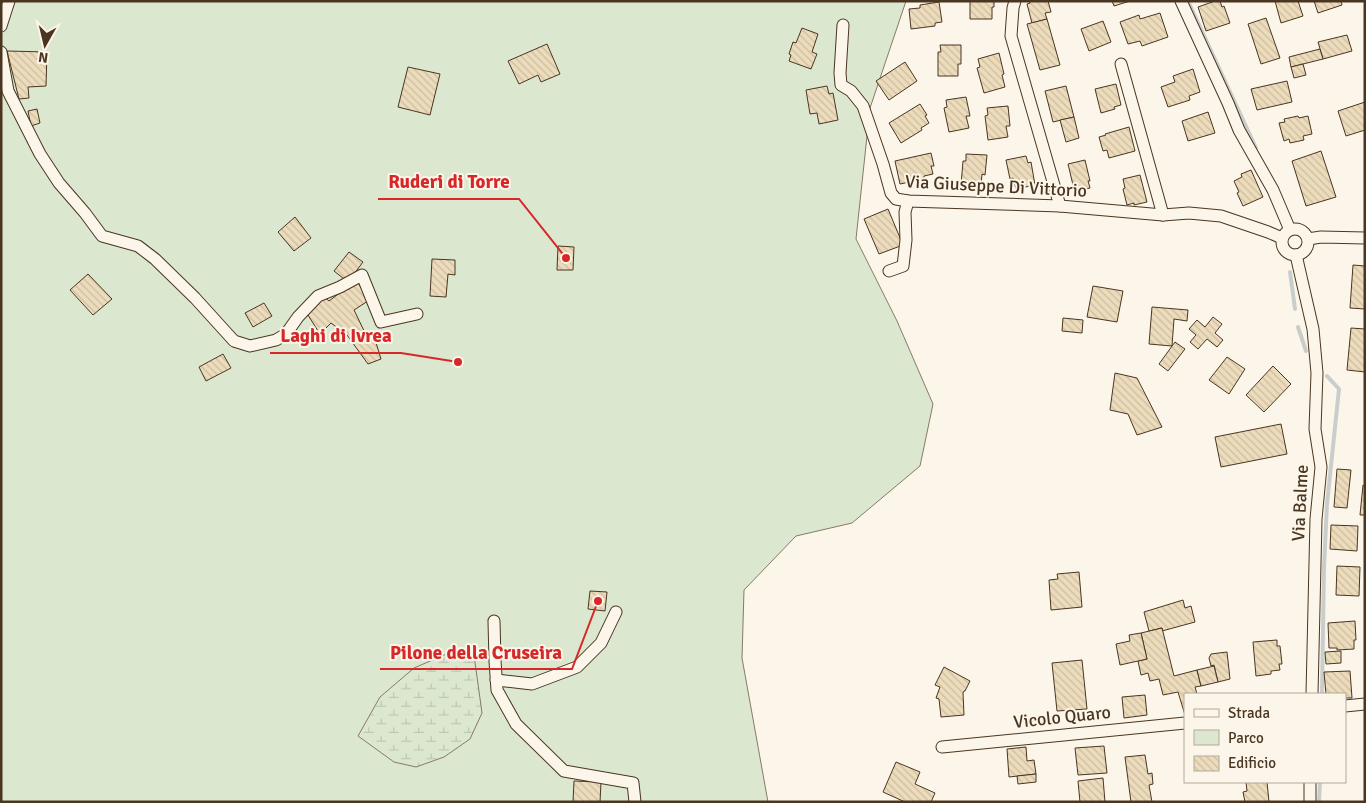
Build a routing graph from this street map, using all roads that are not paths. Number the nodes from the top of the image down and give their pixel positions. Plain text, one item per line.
1 (9, 1) edge
2 (1015, 1) edge
3 (1181, 1) edge
4 (843, 24) dead end
5 (1, 26) edge
6 (1, 52) edge
7 (1121, 64) dead end
8 (908, 202) junction
9 (1060, 206) junction
10 (1163, 215) junction
11 (1286, 234) junction
12 (1365, 238) edge
13 (1308, 239) junction
14 (1296, 256) junction
15 (889, 270) dead end
16 (417, 314) dead end
17 (616, 612) dead end
18 (494, 621) dead end
19 (496, 680) junction
20 (1312, 693) edge
21 (1365, 704) edge
22 (1346, 706) edge
23 (1184, 723) edge
24 (942, 747) dead end
25 (1310, 783) edge
26 (635, 802) edge
27 (1310, 802) edge

1 - 5 street
2 - 9 street
3 - 11 street
4 - 8 street, Via Giuseppe Di Vittorio
6 - 16 street
7 - 10 street
8 - 9 street, Via Giuseppe Di Vittorio
8 - 15 street
9 - 10 street, Via Giuseppe Di Vittorio
10 - 11 street, Via Giuseppe Di Vittorio
11 - 13 street
11 - 14 street
12 - 13 street
13 - 14 street
14 - 20 street, Via Balme
17 - 19 street
18 - 19 street
19 - 26 street
21 - 22 street
23 - 24 street, Vicolo Quaro
25 - 27 street

